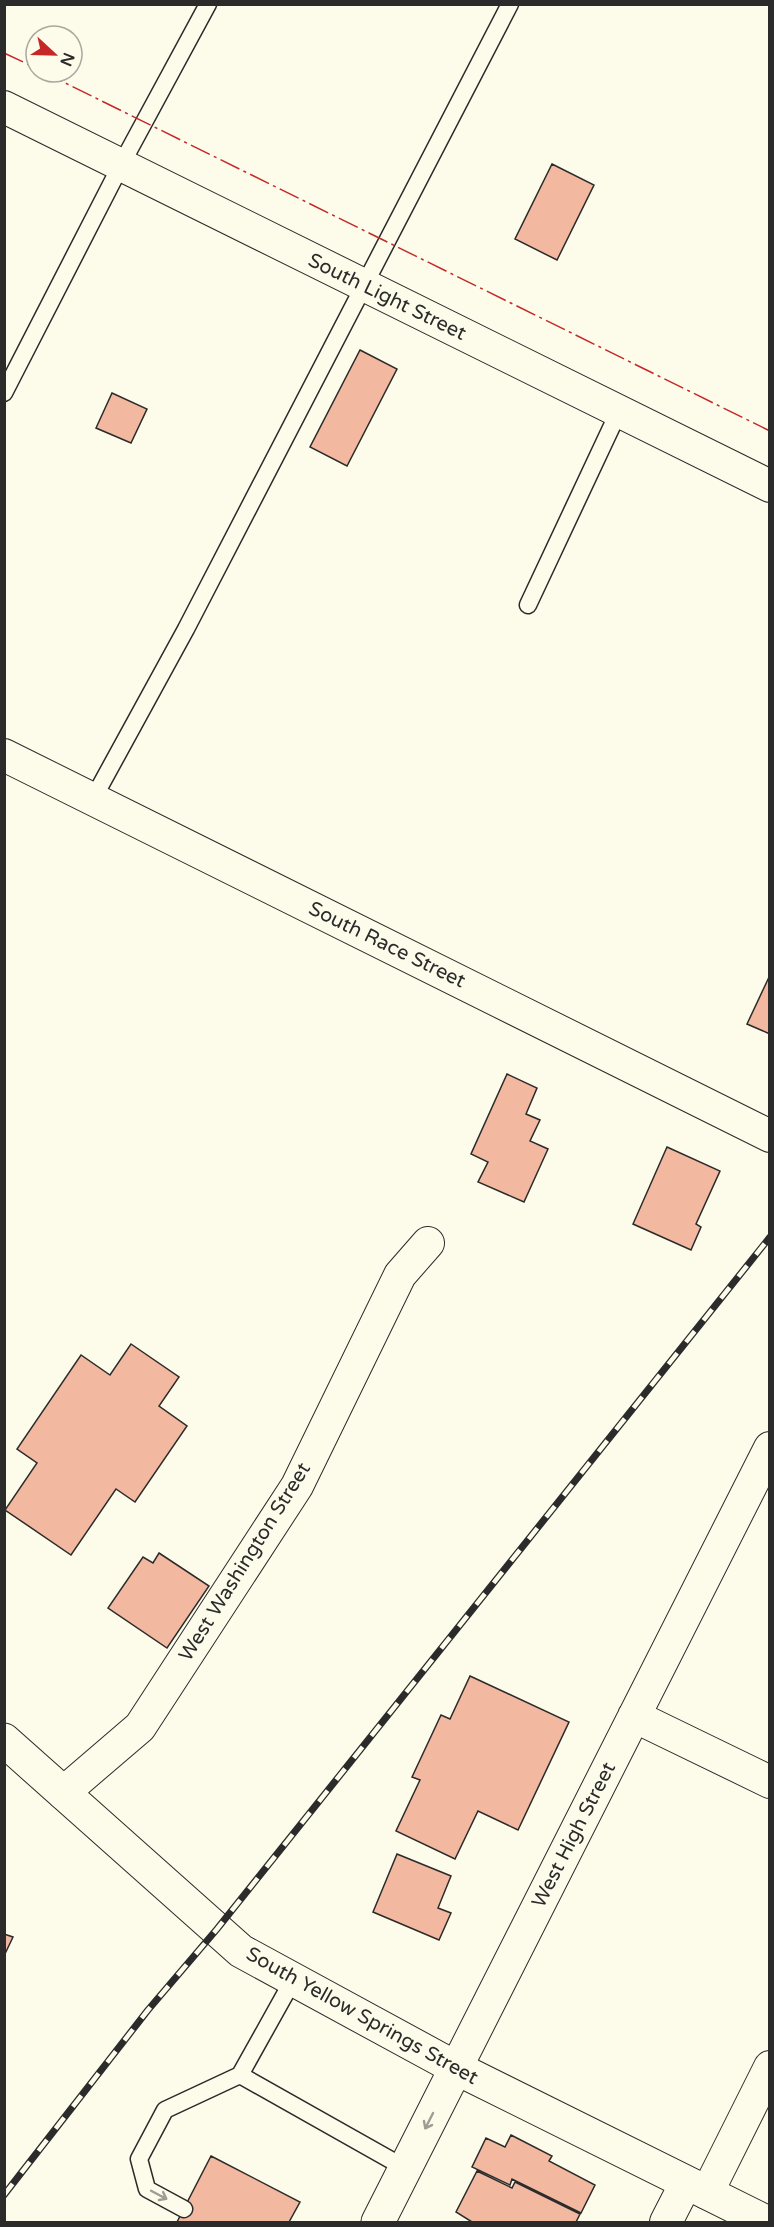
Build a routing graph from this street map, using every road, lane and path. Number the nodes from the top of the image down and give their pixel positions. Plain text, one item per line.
1 (208, 4) edge
2 (510, 4) edge
3 (4, 107) edge
4 (121, 165) junction
5 (364, 285) junction
6 (4, 393) edge
7 (619, 411) junction
8 (770, 486) edge
9 (528, 605) dead end
10 (4, 755) edge
11 (93, 799) junction
12 (770, 1136) edge
13 (428, 1244) dead end
14 (770, 1448) edge
15 (634, 1716) junction
16 (4, 1740) edge
17 (770, 1782) edge
18 (63, 1793) junction
19 (293, 1980) junction
20 (770, 2067) edge
21 (456, 2068) junction
22 (240, 2075) junction
23 (405, 2168) junction
24 (696, 2188) junction
25 (184, 2209) dead end
26 (378, 2223) edge
27 (666, 2223) edge
28 (766, 2223) edge

1 - 4 lane
2 - 5 lane
3 - 4 street, South Light Street
4 - 5 street, South Light Street
4 - 6 lane
5 - 7 street, South Light Street
5 - 11 lane
7 - 8 street, South Light Street
7 - 9 lane
10 - 11 street, South Race Street
11 - 12 street, South Race Street
13 - 18 street, West Washington Street
14 - 15 street, West High Street
15 - 17 street
15 - 21 street, West High Street
16 - 18 main road, South Yellow Springs Street
18 - 19 main road, South Yellow Springs Street
19 - 21 main road, South Yellow Springs Street
19 - 22 lane
20 - 24 street
21 -> 23 main road, West High Street
21 - 24 main road, South Yellow Springs Street
22 - 23 lane
22 -> 25 lane
23 - 26 main road, West High Street
24 - 27 street
24 - 28 main road, South Yellow Springs Street

